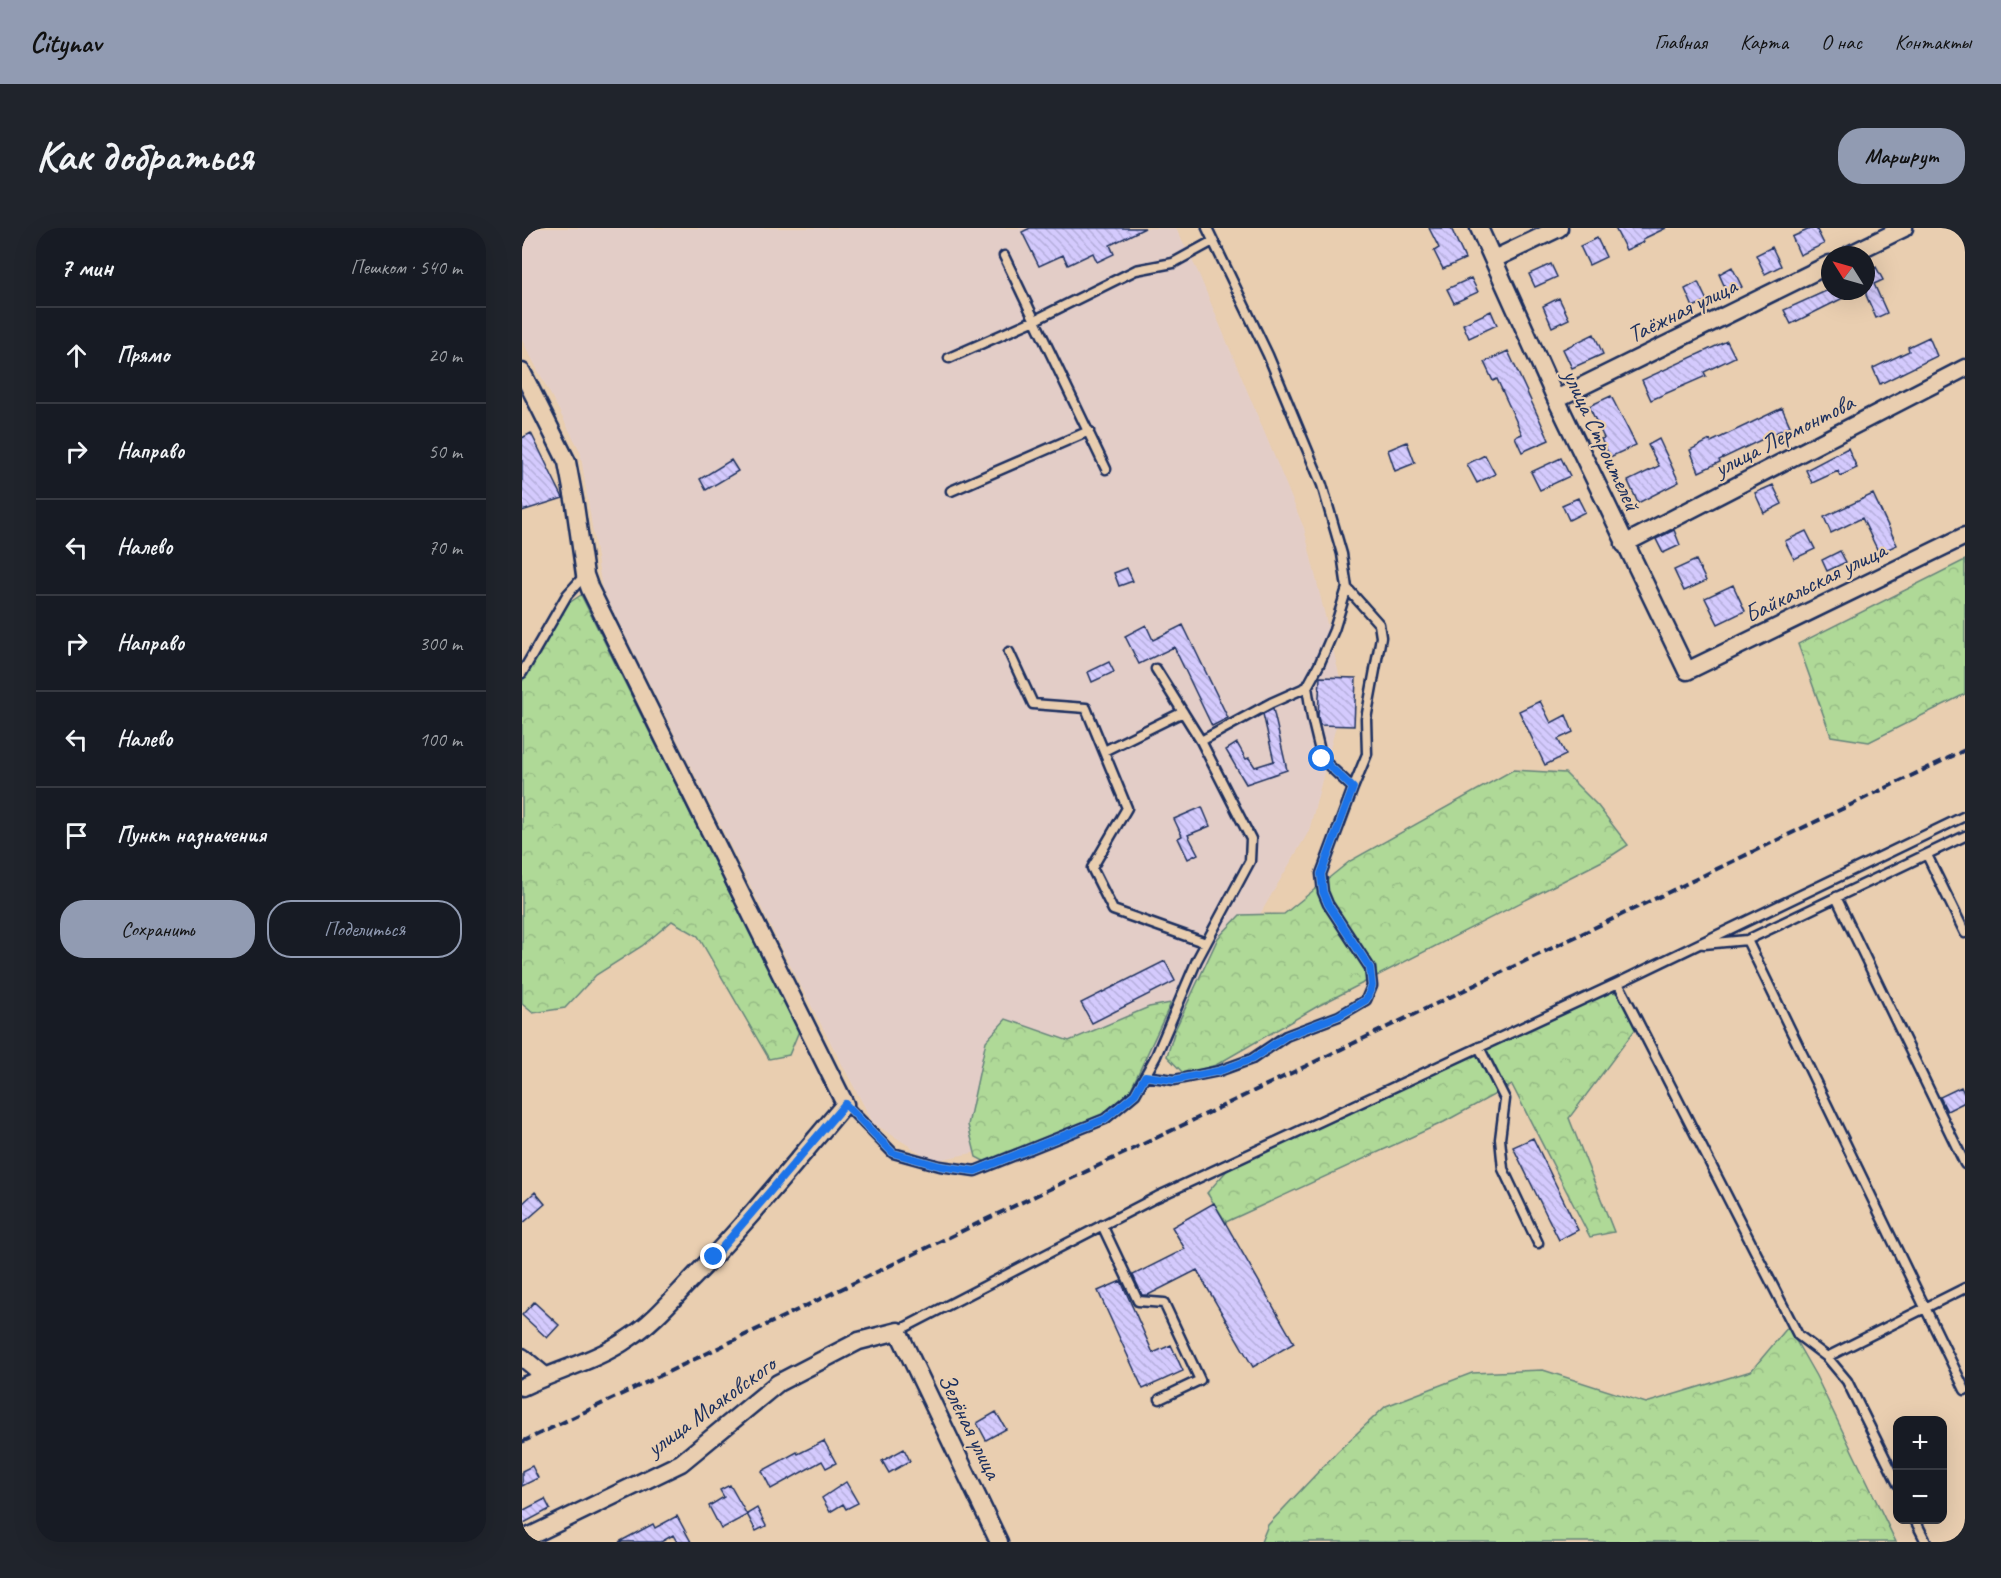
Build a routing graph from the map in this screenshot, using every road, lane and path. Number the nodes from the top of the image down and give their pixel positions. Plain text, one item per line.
1 (1207, 228) edge
2 (1479, 228) edge
3 (1559, 228) edge
4 (1904, 228) edge
5 (1213, 240) junction
6 (1867, 246) edge
7 (1004, 256) dead end
8 (1494, 259) junction
9 (1821, 268) edge
10 (1035, 320) junction
11 (949, 358) dead end
12 (1965, 368) edge
13 (522, 372) edge
14 (1556, 399) junction
15 (1089, 431) junction
16 (1106, 469) dead end
17 (951, 490) dead end
18 (1965, 536) edge
19 (1624, 544) junction
20 (585, 575) junction
21 (1347, 588) junction
22 (1009, 652) dead end
23 (1156, 669) dead end
24 (1687, 671) joint
25 (522, 673) edge
26 (1307, 687) junction
27 (1183, 712) junction
28 (1201, 741) junction
29 (1104, 752) junction
30 (1353, 788) junction
31 (1965, 816) edge
32 (1965, 836) edge
33 (1927, 855) junction
34 (1836, 897) junction
35 (1965, 933) edge
36 (1747, 940) junction
37 (1206, 943) junction
38 (1696, 945) junction
39 (1618, 983) junction
40 (1479, 1047) junction
41 (1145, 1076) junction
42 (845, 1104) junction
43 (1965, 1164) edge
44 (1102, 1225) junction
45 (1538, 1243) dead end
46 (1965, 1288) edge
47 (1924, 1308) junction
48 (898, 1331) junction
49 (522, 1357) edge
50 (1827, 1357) junction
51 (545, 1376) junction
52 (522, 1388) edge
53 (1965, 1390) edge
54 (1160, 1399) dead end
55 (1893, 1474) edge
56 (1917, 1524) edge
57 (522, 1540) edge
58 (999, 1542) edge
59 (1926, 1542) edge

1 - 5 lane
2 - 8 street, улица Строителей
3 - 8 street
4 - 6 street
5 - 10 lane
5 - 21 lane
7 - 10 lane
8 - 14 street, улица Строителей
9 - 14 street, Таёжная улица
10 - 11 lane
10 - 15 lane
12 - 19 street, улица Лермонтова
13 - 20 street
14 - 19 street, улица Строителей
15 - 16 lane
15 - 17 lane
18 - 24 street, Байкальская улица
19 - 24 street, улица Строителей
20 - 25 lane
20 - 42 street
21 - 26 lane
21 - 30 lane
22 - 29 lane
23 - 27 lane
26 - 28 lane
26 - 30 lane
27 - 28 lane
27 - 29 lane
28 - 37 lane
29 - 37 lane
30 - 41 lane
31 - 38 lane
32 - 33 lane
33 - 34 lane
33 - 35 lane
34 - 36 lane
34 - 43 lane
36 - 38 lane
36 - 47 lane
37 - 41 lane
38 - 39 lane
39 - 40 lane
39 - 50 lane
40 - 44 lane
40 - 45 lane
41 - 42 lane
42 - 51 street
44 - 48 lane
44 - 54 lane
46 - 47 lane
47 - 50 lane
47 - 53 lane
48 - 57 street, улица Маяковского
48 - 58 street, Зелёная улица
49 - 51 street
50 - 55 lane
51 - 52 street
56 - 59 lane

